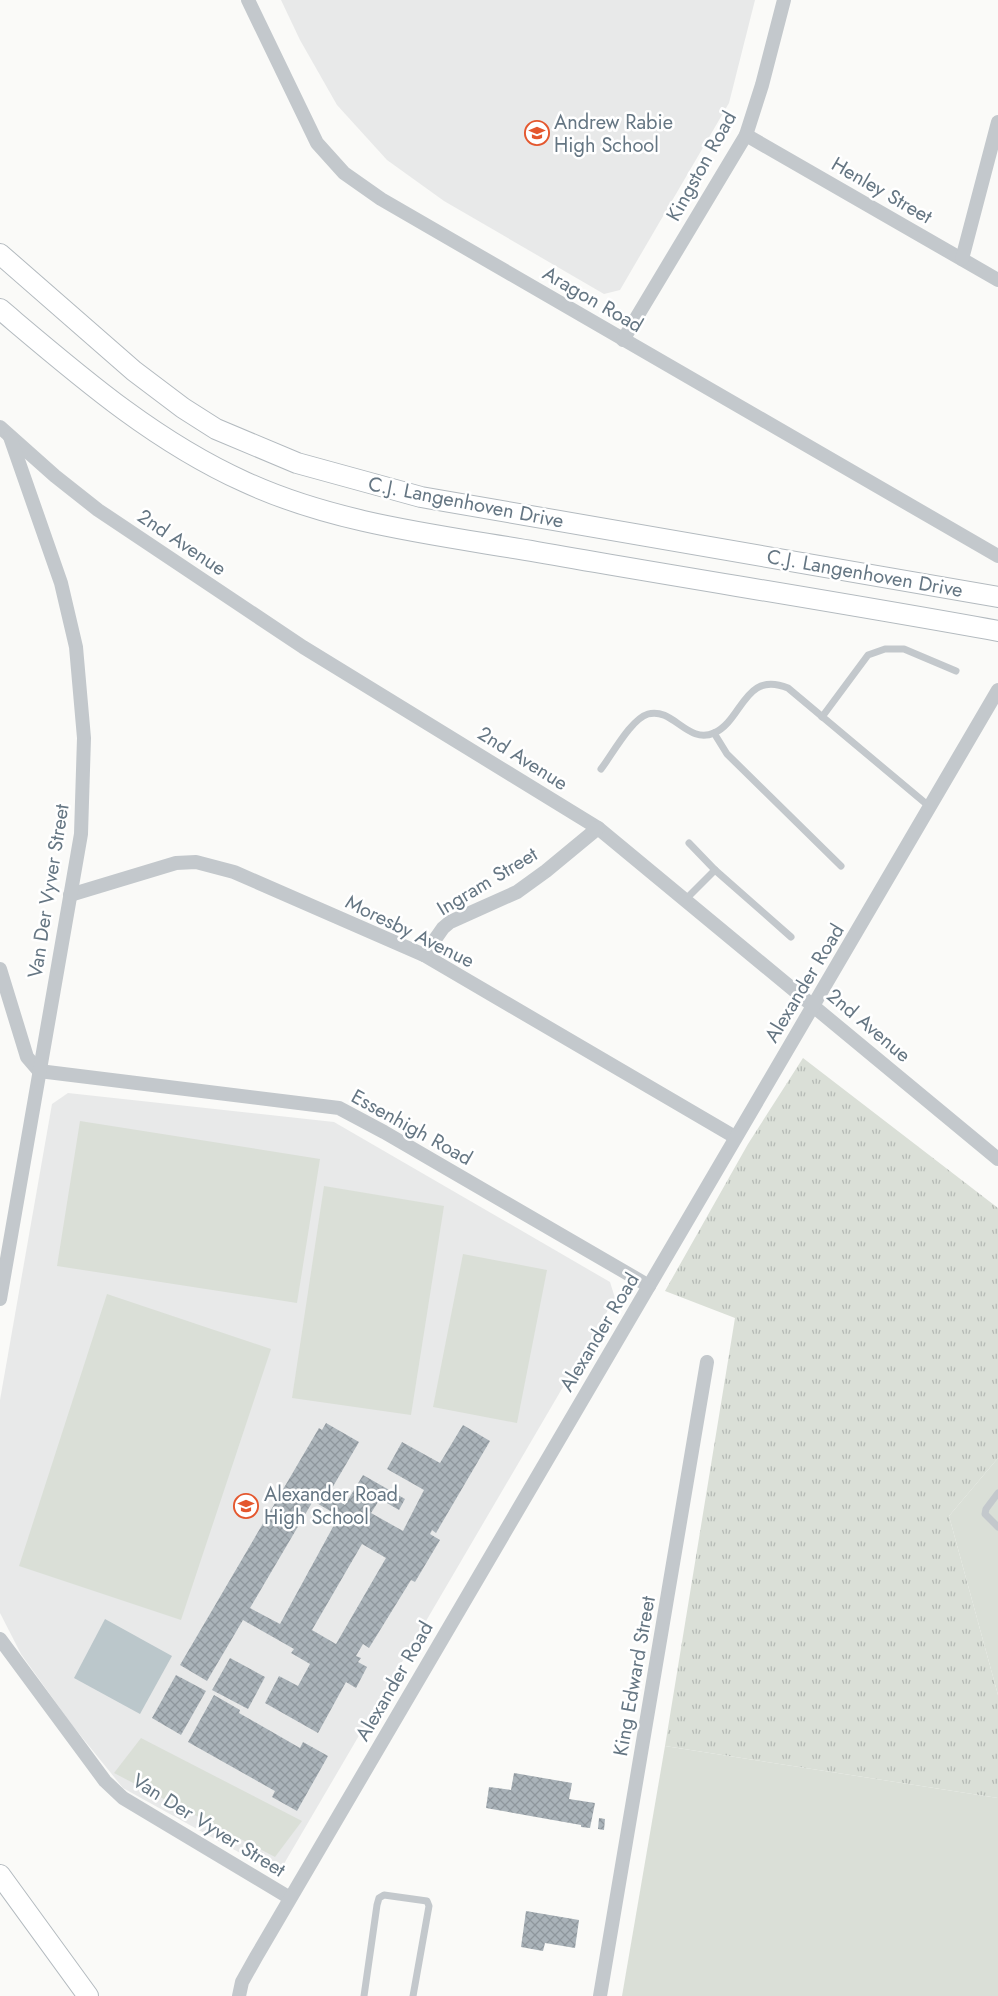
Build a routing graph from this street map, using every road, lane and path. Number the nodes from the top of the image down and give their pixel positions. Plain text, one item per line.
1 (248, 0) edge
2 (784, 0) edge
3 (998, 122) edge
4 (746, 134) junction
5 (0, 254) edge
6 (962, 259) junction
7 (998, 280) edge
8 (0, 309) edge
9 (622, 340) junction
10 (5, 432) edge
11 (998, 556) edge
12 (998, 597) edge
13 (998, 631) edge
14 (956, 672) dead end
15 (998, 690) edge
16 (822, 717) junction
17 (714, 733) junction
18 (602, 769) dead end
19 (930, 808) junction
20 (598, 828) junction
21 (689, 843) dead end
22 (841, 866) dead end
23 (715, 870) junction
24 (70, 895) junction
25 (685, 900) junction
26 (792, 937) dead end
27 (424, 955) junction
28 (0, 969) edge
29 (814, 1006) junction
30 (39, 1071) junction
31 (735, 1137) junction
32 (998, 1160) edge
33 (3, 1261) edge
34 (649, 1286) junction
35 (0, 1299) edge
36 (707, 1362) dead end
37 (998, 1493) edge
38 (998, 1527) edge
39 (0, 1640) edge
40 (0, 1875) edge
41 (290, 1898) junction
42 (88, 1996) edge
43 (239, 1996) edge
44 (364, 1996) edge
45 (413, 1996) edge
46 (600, 1996) edge

1 - 9 street, Aragon Road
2 - 4 street, Kingston Road
3 - 6 street
4 - 6 street, Henley Street
4 - 9 street, Kingston Road
5 - 12 main road, C.J. Langenhoven Drive
6 - 7 street, Henley Street
8 - 13 main road, C.J. Langenhoven Drive
9 - 11 street, Aragon Road
10 - 20 street, 2nd Avenue
10 - 24 street, Van Der Vyver Street
14 - 16 lane
15 - 19 street, Alexander Road
16 - 17 lane
16 - 19 lane
17 - 18 lane
17 - 22 lane
19 - 29 street, Alexander Road
20 - 25 street, 2nd Avenue
20 - 27 street, Ingram Street
21 - 23 lane
23 - 25 lane
23 - 26 lane
24 - 27 street, Moresby Avenue
24 - 30 street, Van Der Vyver Street
25 - 29 street, 2nd Avenue
27 - 31 street, Moresby Avenue
28 - 30 street
29 - 31 street, Alexander Road
29 - 32 street, 2nd Avenue
30 - 33 street, Van Der Vyver Street
30 - 34 street, Essenhigh Road
31 - 34 street, Alexander Road
33 - 35 street, Van Der Vyver Street
34 - 41 street, Alexander Road
36 - 46 street, King Edward Street
37 - 38 lane
39 - 41 street, Van Der Vyver Street
40 - 42 main road
41 - 43 street, Alexander Road
44 - 45 lane

